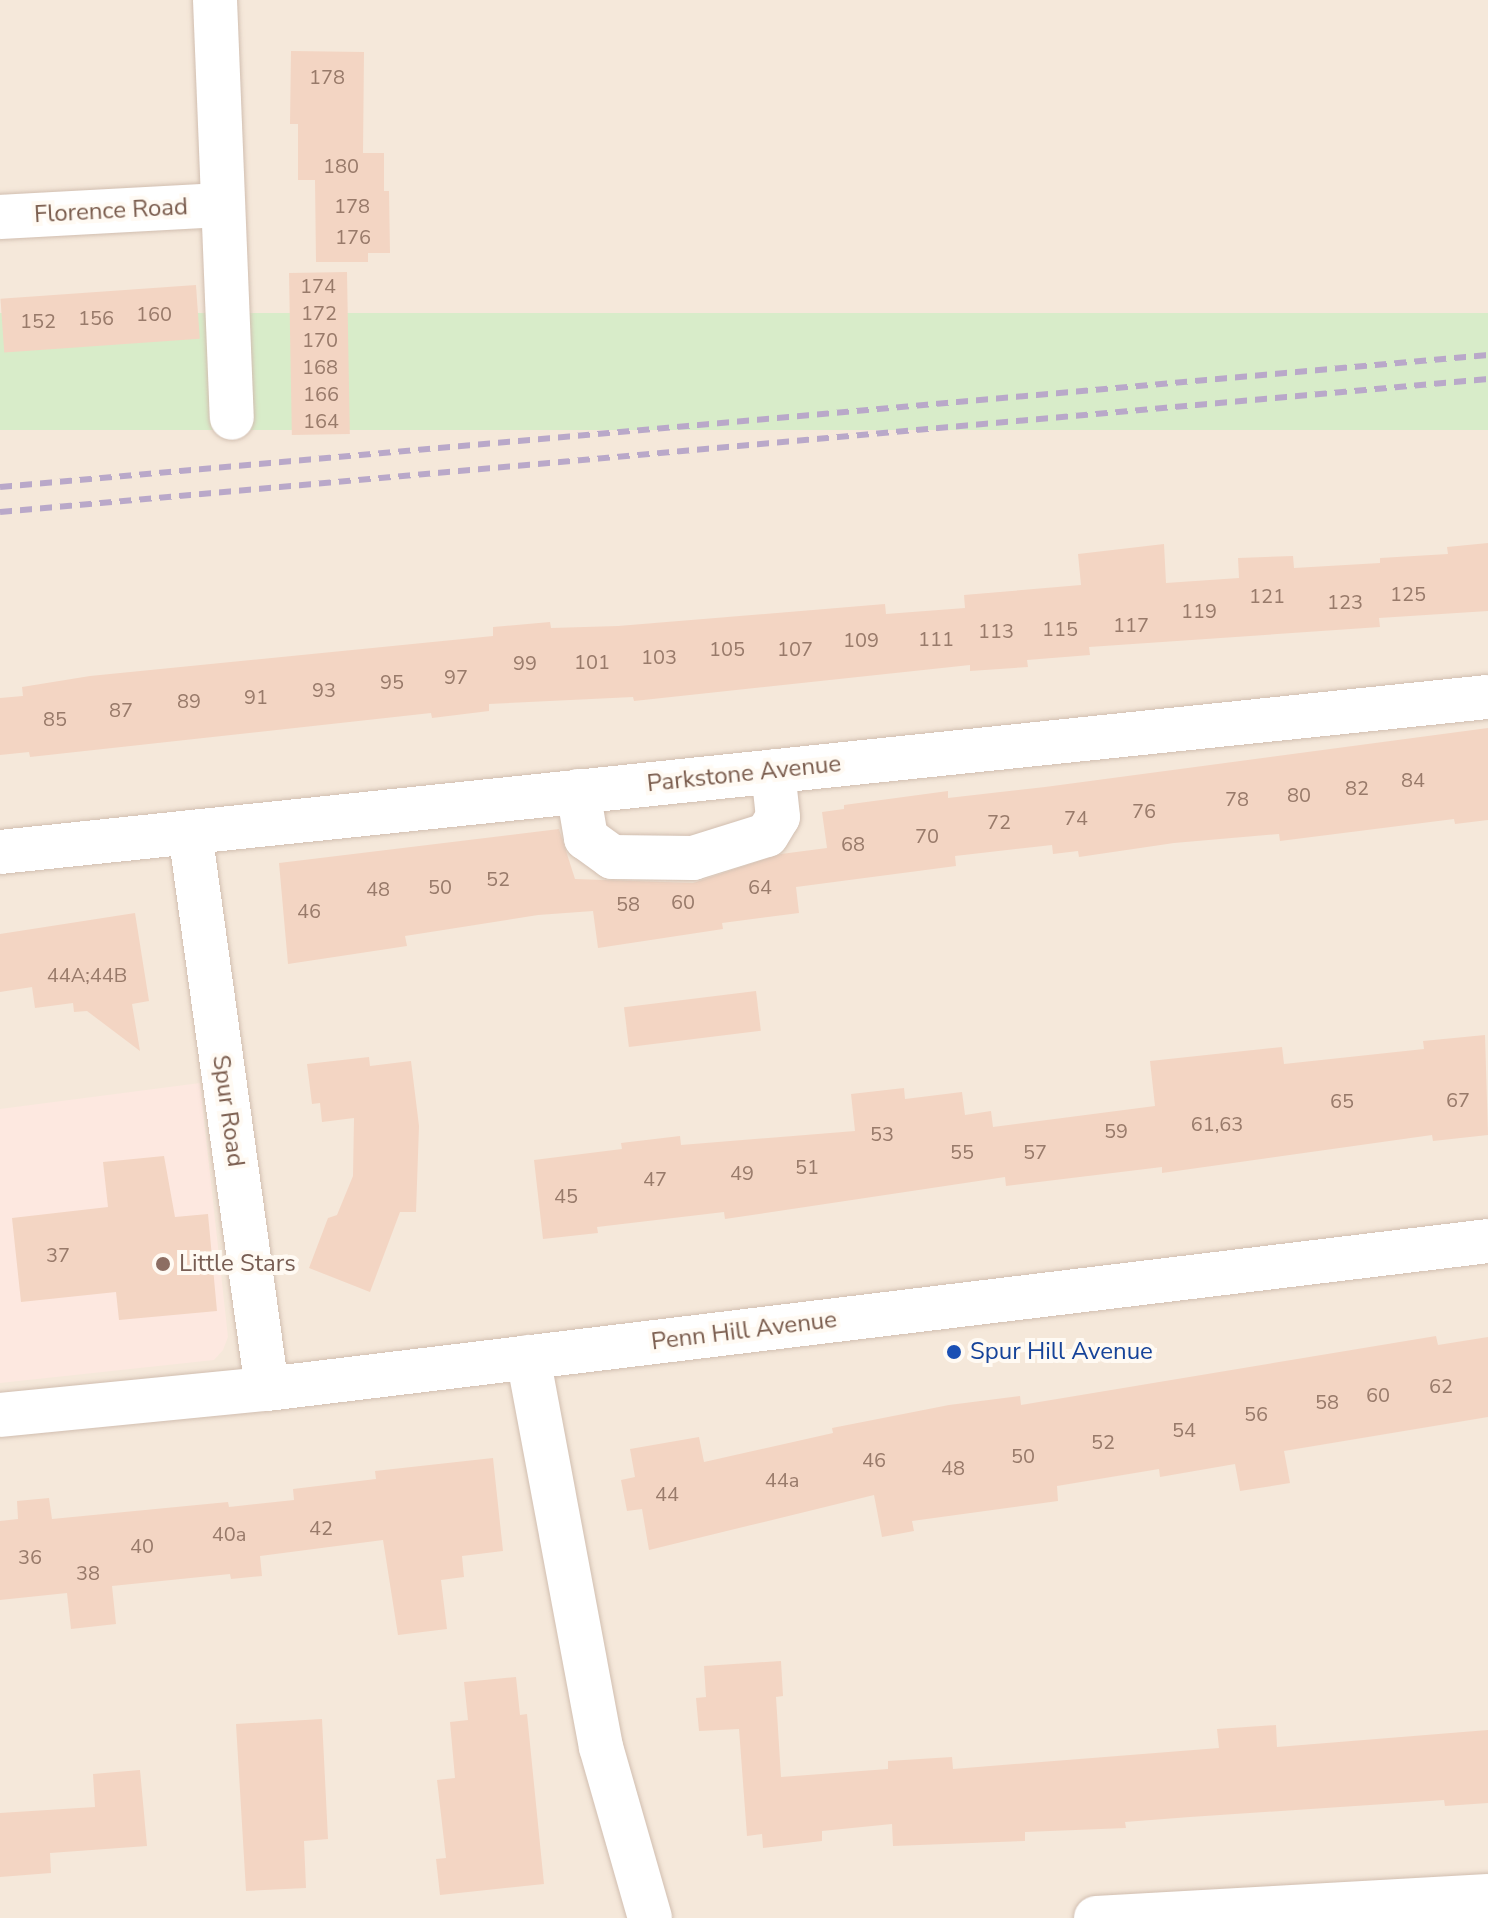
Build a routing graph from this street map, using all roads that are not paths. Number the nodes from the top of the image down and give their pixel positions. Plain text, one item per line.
1 (215, 0) edge
2 (222, 205) junction
3 (0, 217) edge
4 (232, 418) dead end
5 (1488, 697) edge
6 (773, 771) junction
7 (578, 791) junction
8 (190, 832) junction
9 (0, 852) edge
10 (1488, 1241) edge
11 (528, 1357) junction
12 (267, 1389) junction
13 (0, 1415) edge
14 (1476, 1904) edge
15 (650, 1918) edge
16 (1096, 1918) edge

1 - 2 street, Florence Road
2 - 3 street, Florence Road
2 - 4 street, Florence Road
5 - 6 street, Parkstone Avenue
6 - 7 street, Parkstone Avenue
6 - 7 street
7 - 8 street, Parkstone Avenue
8 - 9 street, Parkstone Avenue
8 - 12 street, Spur Road
10 - 11 street, Penn Hill Avenue
11 - 12 street, Penn Hill Avenue
11 - 15 street
12 - 13 street, Penn Hill Avenue
14 - 16 street

